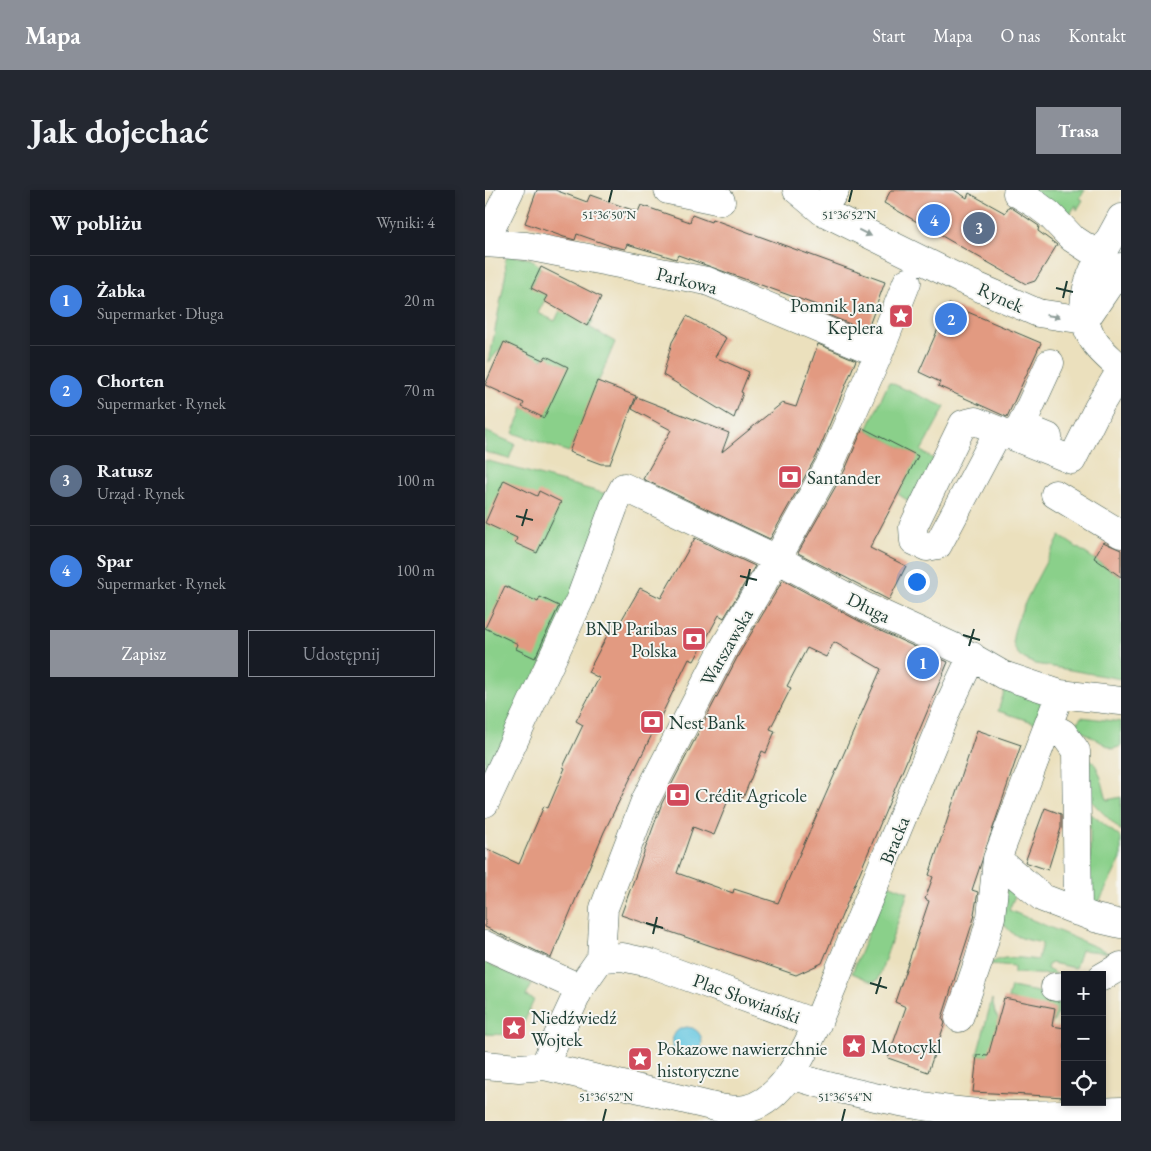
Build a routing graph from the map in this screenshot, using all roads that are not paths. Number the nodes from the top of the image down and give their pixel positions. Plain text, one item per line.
1 (510, 190) edge
2 (668, 190) edge
3 (797, 190) edge
4 (1017, 194) dead end
5 (721, 201) dead end
6 (828, 201) edge
7 (1121, 218) edge
8 (485, 242) edge
9 (1111, 262) edge
10 (907, 282) dead end
11 (1085, 320) junction
12 (879, 353) junction
13 (1051, 363) dead end
14 (1121, 370) edge
15 (999, 430) dead end
16 (1074, 455) junction
17 (1055, 494) dead end
18 (1121, 534) edge
19 (777, 559) junction
20 (972, 656) junction
21 (1060, 694) junction
22 (1121, 701) edge
23 (1048, 725) junction
24 (485, 803) edge
25 (997, 859) junction
26 (1078, 912) junction
27 (1121, 924) edge
28 (485, 945) edge
29 (601, 958) junction
30 (1121, 966) edge
31 (1106, 975) edge
32 (580, 988) junction
33 (959, 1018) dead end
34 (817, 1024) junction
35 (485, 1065) edge
36 (544, 1066) junction
37 (790, 1075) junction
38 (1121, 1112) edge
39 (761, 1113) edge

1 - 8 street
2 - 5 street
3 - 6 street, Rynek
4 - 9 street
6 -> 11 street, Rynek
7 - 9 street
8 - 12 street, Parkowa
9 - 11 street
10 - 12 street, Warszawska
11 - 14 street
12 - 19 street, Warszawska
13 - 16 street
14 - 16 street
15 - 16 street
17 - 18 street
19 - 20 street, Długa
19 - 24 street, Długa
19 - 29 street, Warszawska
20 - 21 street, Długa
20 - 34 street, Bracka
21 - 22 street, Długa
21 - 23 street
23 - 25 street
23 - 26 street
25 - 26 street
25 - 33 street
26 - 27 street
28 - 32 street
29 - 32 street
29 - 34 street, Plac Słowiański
30 - 31 street
32 - 36 street
34 - 37 street, Plac Słowiański
35 - 36 street, Plac Słowiański
36 - 39 street, Plac Słowiański
37 - 38 street
37 - 39 street, Plac Słowiański

